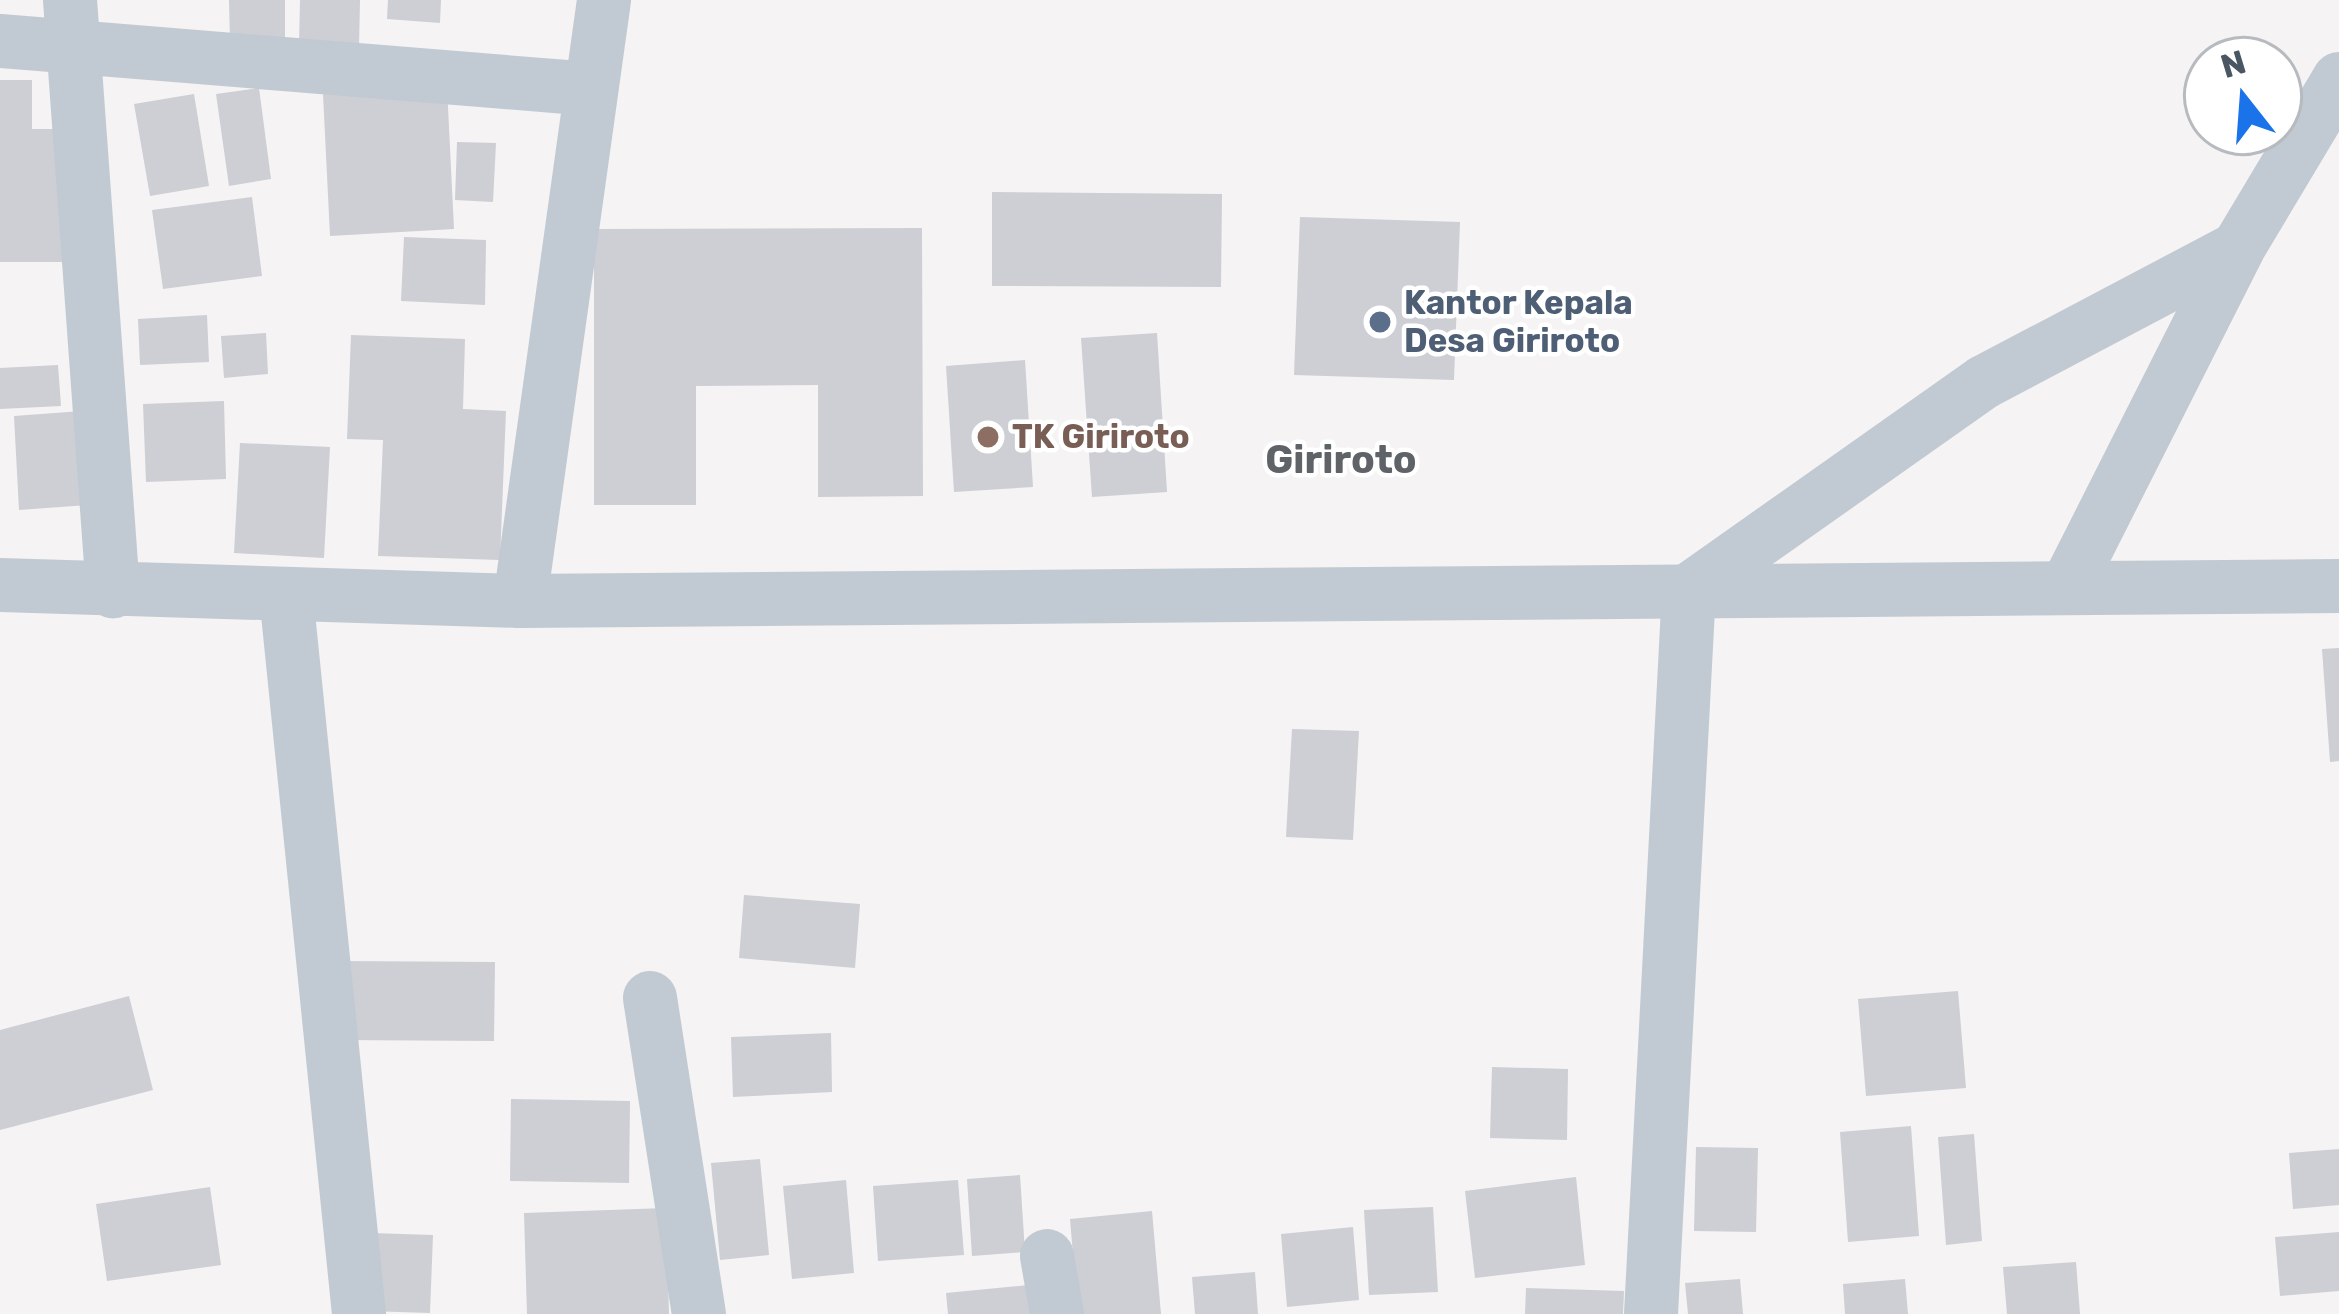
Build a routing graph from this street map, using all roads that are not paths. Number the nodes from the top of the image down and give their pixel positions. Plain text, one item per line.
1 (604, 0) edge
2 (72, 23) edge
3 (0, 40) edge
4 (2339, 79) edge
5 (591, 88) junction
6 (2238, 248) junction
7 (2068, 584) junction
8 (0, 585) edge
9 (2339, 586) edge
10 (113, 590) junction
11 (1689, 590) junction
12 (286, 594) junction
13 (520, 601) junction
14 (650, 998) dead end
15 (1047, 1256) dead end
16 (359, 1314) edge
17 (699, 1314) edge
18 (1057, 1314) edge
19 (1651, 1314) edge

1 - 5 street
2 - 3 street
2 - 5 street
2 - 10 street
4 - 6 street
5 - 13 street
6 - 7 street
6 - 11 street
7 - 9 street
7 - 11 street
8 - 10 street
10 - 12 street
11 - 13 street
11 - 19 street
12 - 13 street
12 - 16 street
14 - 17 street
15 - 18 street

